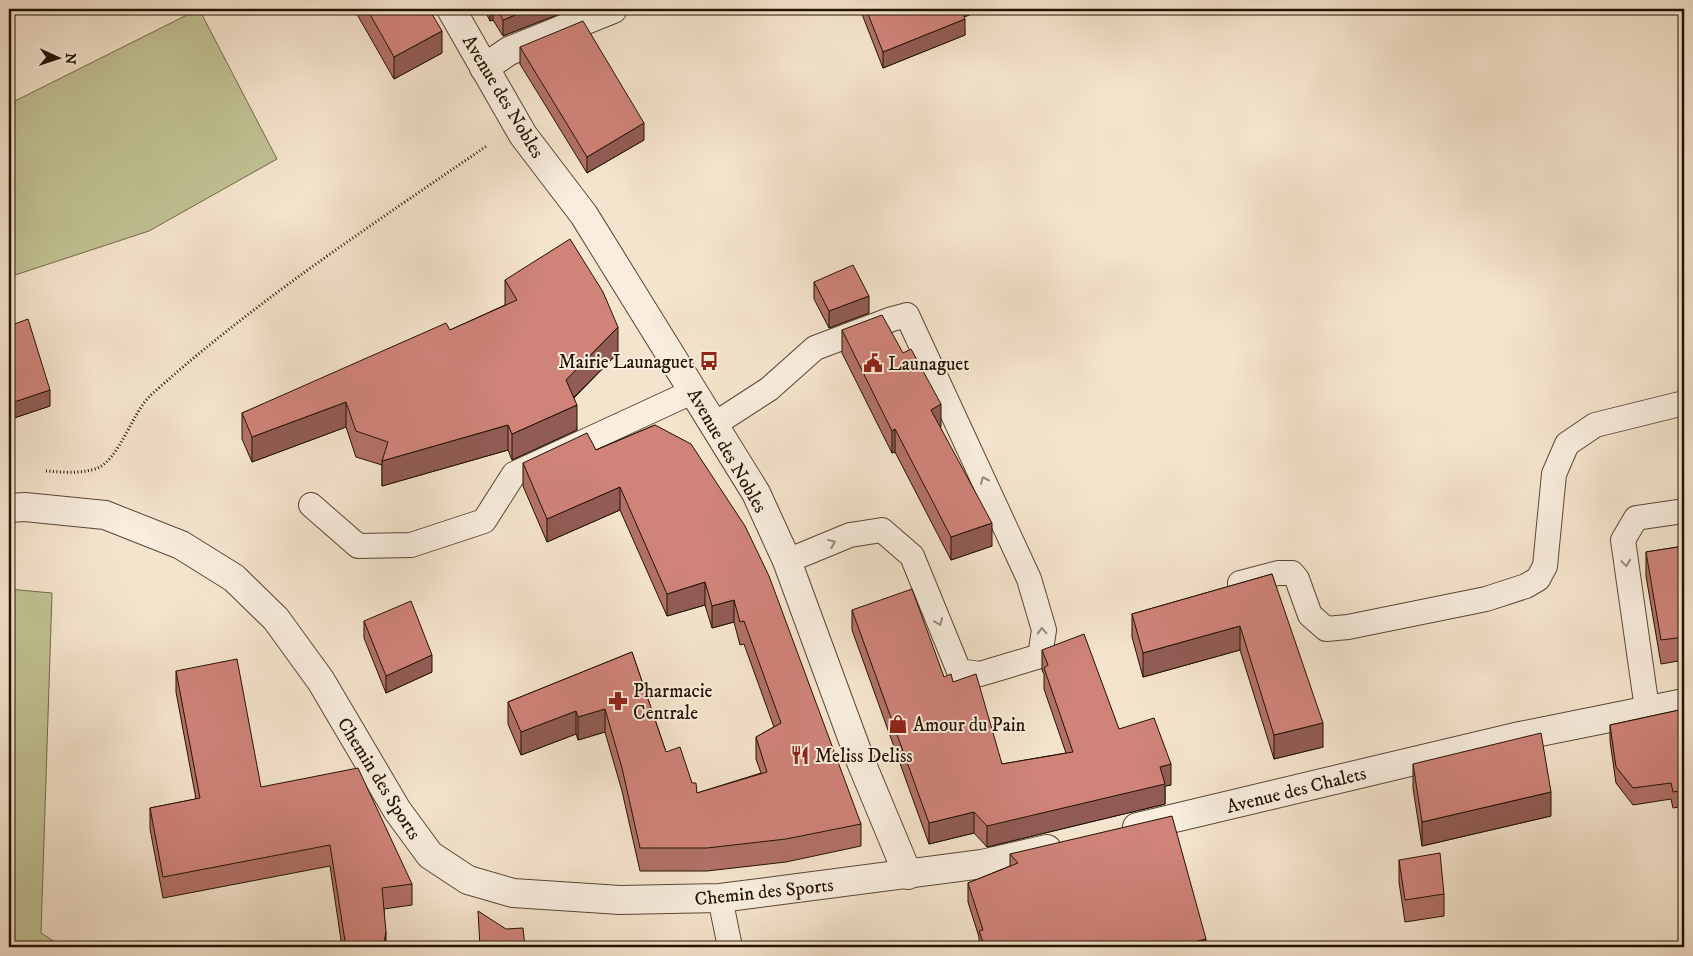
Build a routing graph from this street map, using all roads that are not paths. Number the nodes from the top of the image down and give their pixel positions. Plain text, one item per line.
1 (451, 9) edge
2 (613, 9) edge
3 (484, 68) junction
4 (694, 391) junction
5 (1684, 403) edge
6 (714, 424) junction
7 (311, 504) dead end
8 (9, 508) edge
9 (1684, 510) edge
10 (787, 562) junction
11 (1222, 588) edge
12 (1684, 703) edge
13 (1647, 709) junction
14 (1115, 833) edge
15 (1069, 844) edge
16 (908, 875) junction
17 (720, 898) junction
18 (730, 947) edge

1 - 3 street, Avenue des Nobles
2 - 3 street
3 - 4 street, Avenue des Nobles
4 - 6 street, Avenue des Nobles
4 - 7 lane
5 - 11 lane
6 - 10 street, Avenue des Nobles
10 -> 6 lane
8 - 17 street, Chemin des Sports
9 -> 13 lane
10 - 16 street, Avenue des Nobles
12 - 13 street, Avenue des Chalets
13 - 14 street, Avenue des Chalets
15 - 16 street
16 - 17 street, Chemin des Sports
17 - 18 lane

